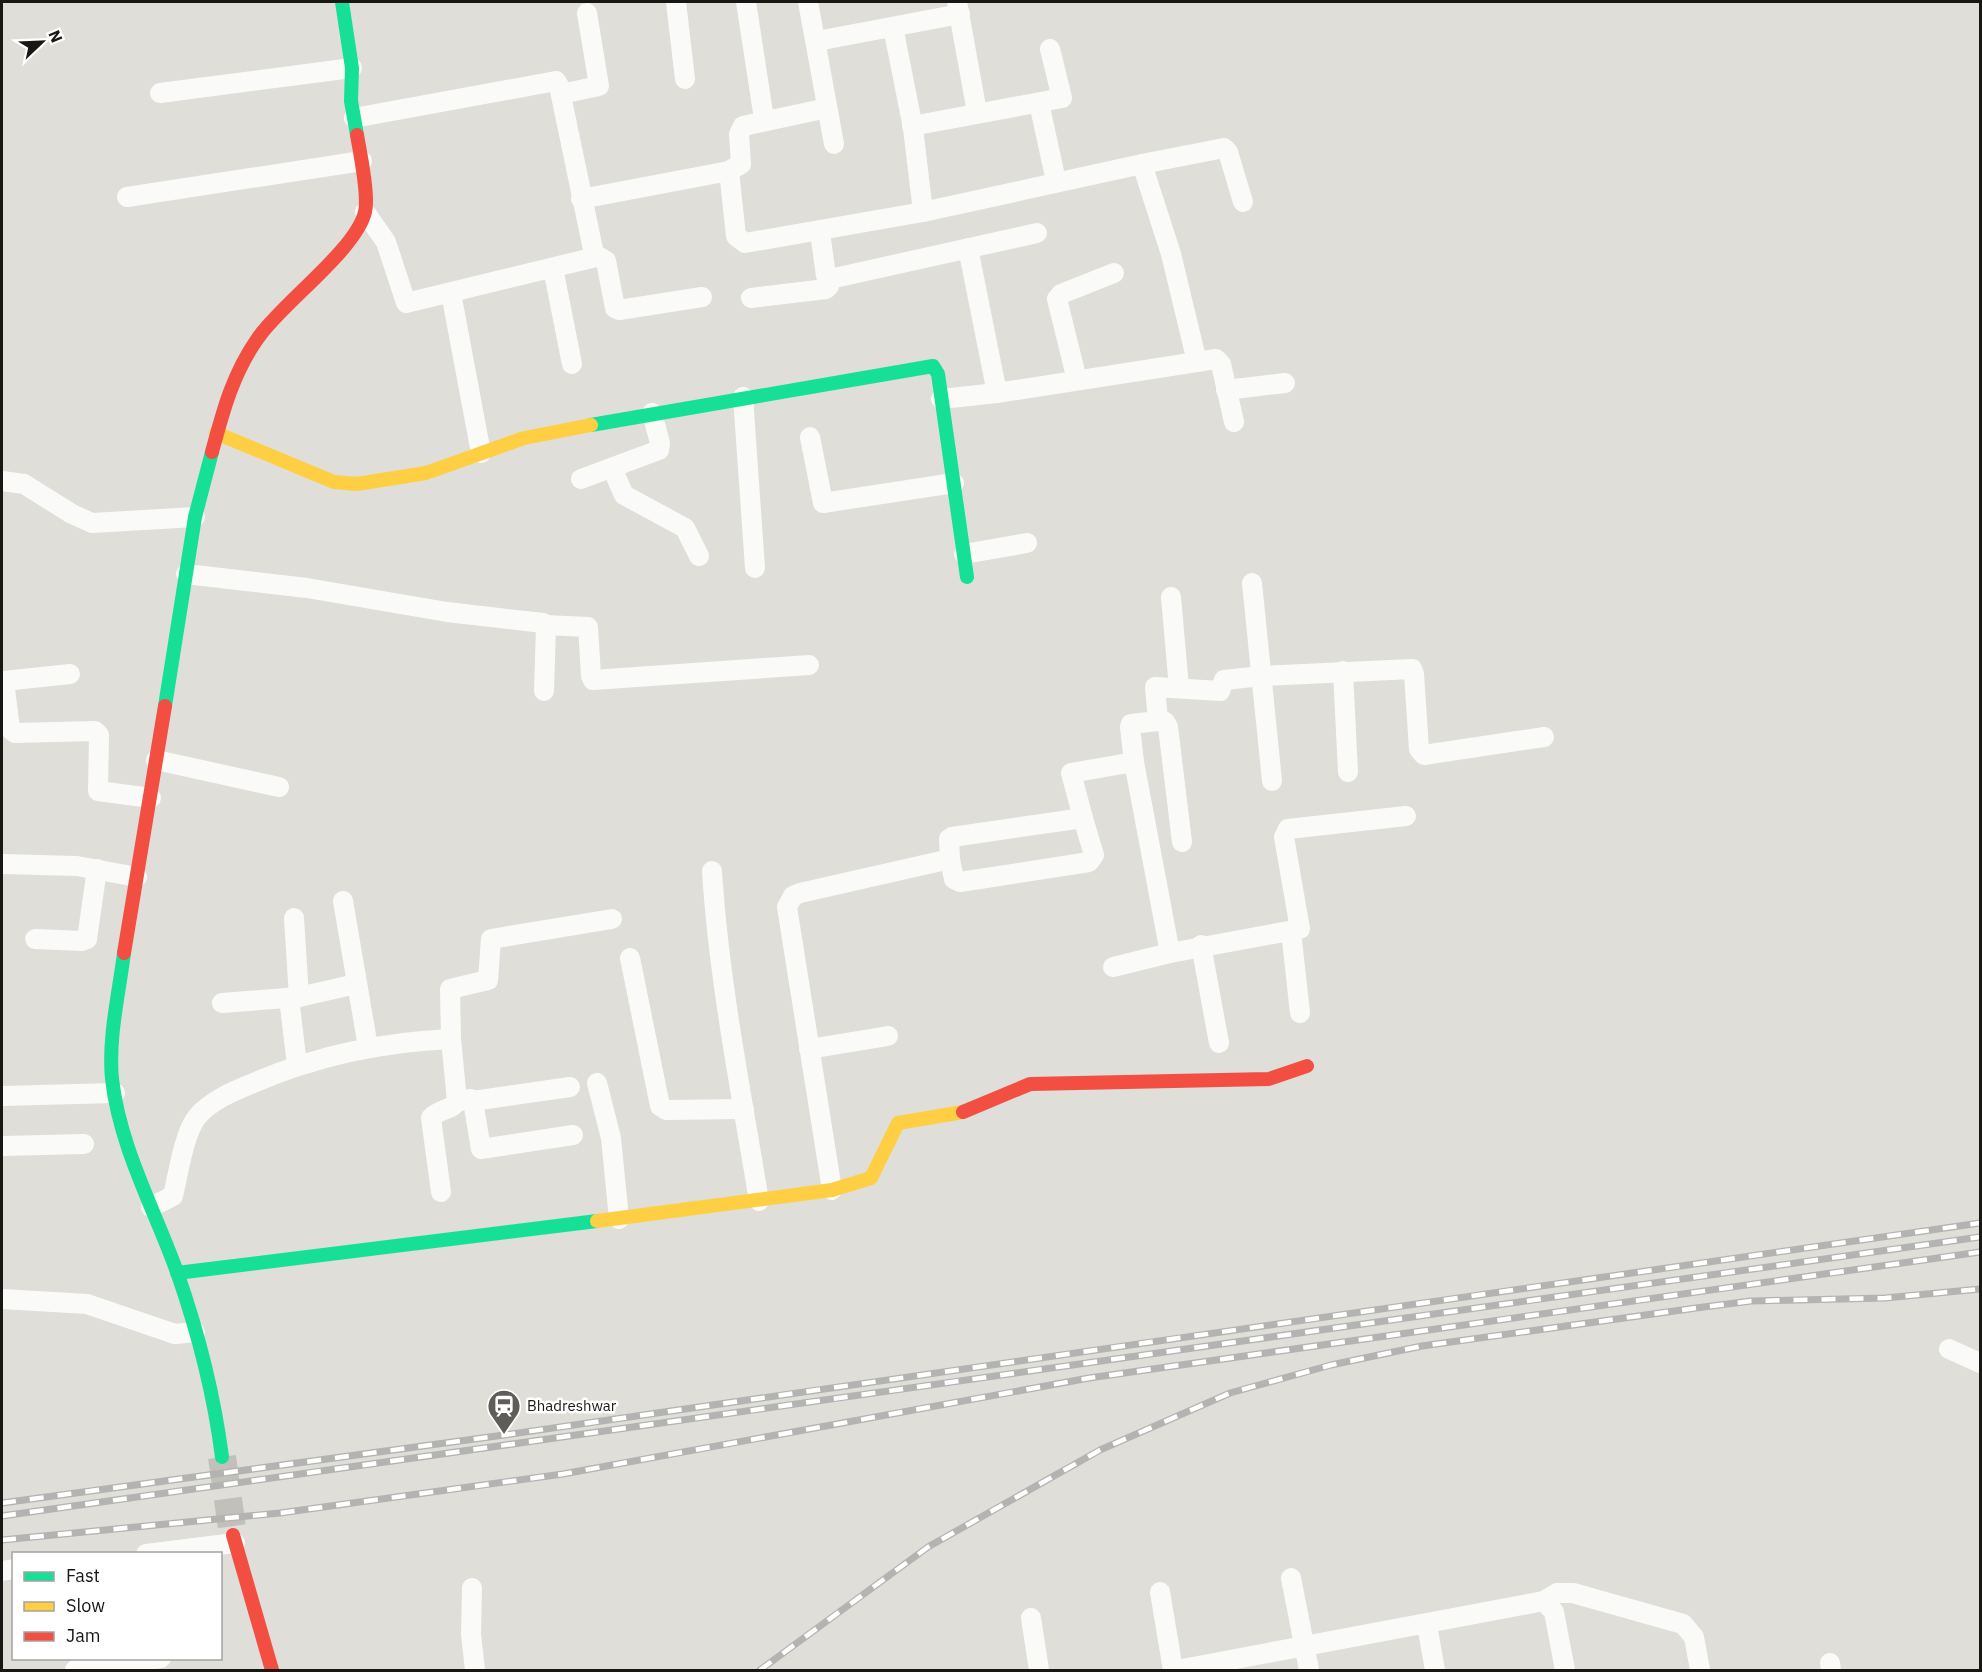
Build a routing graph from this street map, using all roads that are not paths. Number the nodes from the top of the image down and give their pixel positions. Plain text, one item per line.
1 (342, 2) edge
2 (676, 2) edge
3 (746, 2) edge
4 (808, 2) edge
5 (959, 8) edge
6 (587, 14) dead end
7 (893, 27) junction
8 (817, 41) junction
9 (1050, 49) dead end
10 (352, 68) junction
11 (685, 79) dead end
12 (159, 93) dead end
13 (561, 94) junction
14 (1039, 103) junction
15 (827, 108) junction
16 (977, 112) junction
17 (354, 118) junction
18 (764, 119) junction
19 (912, 126) junction
20 (834, 144) dead end
21 (362, 161) junction
22 (1142, 164) junction
23 (729, 171) junction
24 (1056, 181) junction
25 (128, 198) dead end
26 (581, 199) junction
27 (1243, 202) dead end
28 (365, 212) junction
29 (923, 212) junction
30 (820, 232) junction
31 (1036, 233) dead end
32 (968, 248) junction
33 (596, 257) junction
34 (553, 268) junction
35 (1114, 273) dead end
36 (827, 278) junction
37 (451, 293) junction
38 (702, 297) dead end
39 (751, 298) dead end
40 (1197, 362) junction
41 (572, 364) dead end
42 (1077, 380) junction
43 (1285, 383) dead end
44 (1226, 390) junction
45 (997, 393) junction
46 (743, 397) junction
47 (941, 399) junction
48 (652, 413) junction
49 (1234, 422) dead end
50 (216, 433) junction
51 (810, 437) dead end
52 (481, 453) junction
53 (612, 468) junction
54 (581, 479) dead end
55 (2, 481) edge
56 (954, 483) junction
57 (194, 522) junction
58 (1027, 543) dead end
59 (964, 554) junction
60 (699, 556) dead end
61 (755, 568) dead end
62 (186, 574) junction
63 (968, 578) dead end
64 (1252, 583) dead end
65 (1171, 597) dead end
66 (545, 625) junction
67 (809, 665) dead end
68 (1343, 672) junction
69 (70, 674) dead end
70 (1262, 676) junction
71 (1179, 688) junction
72 (544, 691) dead end
73 (4, 700) edge
74 (1158, 721) junction
75 (1545, 737) dead end
76 (156, 760) junction
77 (1134, 762) junction
78 (1348, 772) dead end
79 (1272, 781) dead end
80 (279, 787) dead end
81 (151, 798) junction
82 (1406, 816) dead end
83 (1083, 818) junction
84 (1182, 842) dead end
85 (950, 859) junction
86 (2, 864) edge
87 (97, 869) junction
88 (712, 871) dead end
89 (137, 877) junction
90 (343, 901) dead end
91 (294, 918) dead end
92 (612, 919) dead end
93 (1291, 931) junction
94 (35, 939) dead end
95 (1201, 945) junction
96 (1170, 953) junction
97 (630, 958) dead end
98 (1113, 967) dead end
99 (356, 984) junction
100 (294, 997) junction
101 (222, 1003) dead end
102 (1300, 1013) dead end
103 (888, 1036) dead end
104 (451, 1039) junction
105 (1219, 1043) dead end
106 (368, 1047) junction
107 (809, 1049) junction
108 (297, 1065) junction
109 (1307, 1066) dead end
110 (597, 1083) dead end
111 (570, 1087) dead end
112 (115, 1093) junction
113 (2, 1096) edge
114 (465, 1101) junction
115 (744, 1108) junction
116 (573, 1135) dead end
117 (84, 1144) dead end
118 (2, 1146) edge
119 (832, 1190) junction
120 (441, 1192) dead end
121 (759, 1201) junction
122 (151, 1207) junction
123 (619, 1219) junction
124 (177, 1273) junction
125 (2, 1299) edge
126 (195, 1332) junction
127 (1949, 1349) dead end
128 (1980, 1363) edge
129 (222, 1457) tunnel mouth
130 (234, 1539) joint
131 (158, 1552) edge
132 (1291, 1578) dead end
133 (472, 1588) dead end
134 (1160, 1592) dead end
135 (1544, 1601) junction
136 (1031, 1617) dead end
137 (1427, 1625) junction
138 (1305, 1645) junction
139 (154, 1660) edge
140 (75, 1671) edge
141 (272, 1671) edge
142 (475, 1671) edge
143 (1039, 1671) edge
144 (1175, 1671) edge
145 (1309, 1671) edge
146 (1434, 1671) edge
147 (1565, 1671) edge
148 (1700, 1671) edge

1 - 10 street
2 - 11 street
3 - 18 street
4 - 8 street
5 - 7 street
5 - 16 street
6 - 13 street
7 - 8 street
7 - 19 street
8 - 15 street
9 - 14 street
10 - 12 street
10 - 17 street
13 - 17 street
13 - 26 street
14 - 16 street
14 - 24 street
15 - 18 street
15 - 20 street
16 - 19 street
17 - 21 street
18 - 23 street
19 - 29 street
21 - 25 street
21 - 28 street
22 - 24 street
22 - 27 street
22 - 40 street
23 - 26 street
23 - 30 street
24 - 29 street
26 - 33 street
28 - 37 street
28 - 50 street
29 - 30 street
30 - 36 street
31 - 32 street
32 - 36 street
32 - 45 street
33 - 34 street
33 - 38 street
34 - 37 street
34 - 41 street
35 - 42 street
36 - 39 street
37 - 52 street
40 - 42 street
40 - 44 street
42 - 45 street
43 - 44 street
44 - 49 street
45 - 47 street
46 - 47 street
46 - 48 street
46 - 61 street
47 - 56 street
48 - 52 street
48 - 53 street
50 - 52 street
50 - 57 street
51 - 56 street
53 - 54 street
53 - 60 street
55 - 57 street
56 - 59 street
57 - 62 street
58 - 59 street
59 - 63 street
62 - 66 street
62 - 76 street
64 - 70 street
65 - 71 street
66 - 67 street
66 - 72 street
68 - 70 street
68 - 75 street
68 - 78 street
69 - 73 street
70 - 71 street
70 - 79 street
71 - 74 street
73 - 81 street
74 - 77 street
74 - 84 street
76 - 80 street
76 - 81 street
77 - 83 street
77 - 96 street
81 - 89 street
82 - 93 street
83 - 85 street
83 - 85 street
85 - 107 street
86 - 87 street
87 - 89 street
87 - 94 street
88 - 115 street
89 - 112 street
90 - 99 street
91 - 100 street
92 - 104 street
93 - 95 street
93 - 102 street
95 - 96 street
95 - 105 street
96 - 98 street
97 - 115 street
99 - 100 street
99 - 106 street
100 - 101 street
100 - 108 street
103 - 107 street
104 - 106 street
104 - 114 street
106 - 108 street
107 - 119 street
108 - 122 street
109 - 119 street
110 - 123 street
111 - 114 street
112 - 113 street
112 - 122 street
114 - 116 street
114 - 120 street
115 - 121 street
117 - 118 street
119 - 121 street
121 - 123 street
122 - 124 street
123 - 124 street
124 - 126 street
125 - 126 street
126 - 129 street
127 - 128 street
130 - 131 street
130 - 141 street
132 - 138 street
133 - 142 street
134 - 144 street
135 - 137 street
135 - 147 street
135 - 148 street
136 - 143 street
137 - 138 street
137 - 146 street
138 - 144 street
138 - 145 street
139 - 140 street

